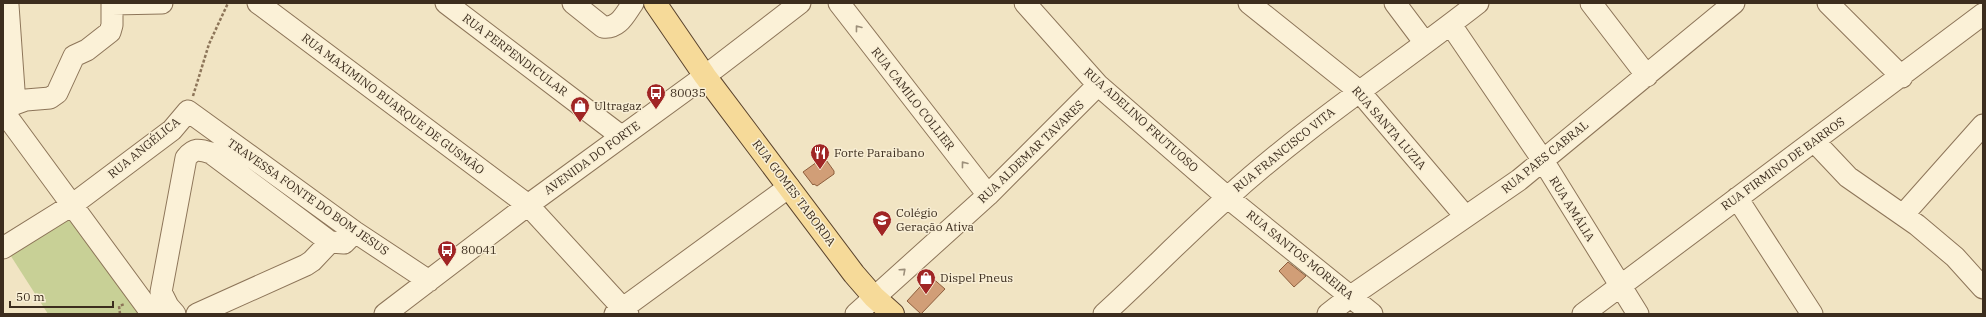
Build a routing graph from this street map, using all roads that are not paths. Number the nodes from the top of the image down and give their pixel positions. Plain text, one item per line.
1 (162, 3) edge
2 (258, 3) edge
3 (446, 3) edge
4 (573, 3) edge
5 (633, 3) edge
6 (655, 3) edge
7 (800, 3) edge
8 (839, 3) edge
9 (1025, 3) edge
10 (1248, 3) edge
11 (1395, 3) edge
12 (1478, 3) edge
13 (1591, 3) edge
14 (1734, 3) edge
15 (1828, 3) edge
16 (112, 4) edge
17 (8, 5) dead end
18 (1983, 14) edge
19 (1450, 25) junction
20 (1425, 43) junction
21 (702, 72) junction
22 (1647, 76) junction
23 (1902, 77) junction
24 (1098, 85) junction
25 (1359, 91) junction
26 (7, 107) edge
27 (188, 111) joint
28 (1983, 125) edge
29 (622, 136) junction
30 (1814, 141) junction
31 (1542, 160) junction
32 (789, 187) junction
33 (988, 195) junction
34 (1227, 197) junction
35 (1737, 198) junction
36 (72, 205) junction
37 (528, 205) junction
38 (1903, 215) junction
39 (1465, 216) junction
40 (355, 232) junction
41 (330, 242) junction
42 (3, 248) edge
43 (429, 281) junction
44 (1620, 285) junction
45 (1983, 288) edge
46 (874, 296) junction
47 (1350, 296) junction
48 (622, 312) edge
49 (152, 314) edge
50 (175, 314) edge
51 (197, 314) edge
52 (385, 314) edge
53 (856, 314) edge
54 (893, 314) edge
55 (1104, 314) edge
56 (1328, 314) edge
57 (1372, 314) edge
58 (1583, 314) edge
59 (1638, 314) edge
60 (1812, 314) edge

1 - 16 street
2 - 37 street, RUA MAXIMINO BUARQUE DE GUSMÃO
3 - 29 street, RUA PERPENDICULAR
4 - 5 street
6 - 21 main road, RUA GOMES TABORDA
7 - 21 street, AVENIDA DO FORTE
33 -> 8 street, RUA CAMILO COLLIER
9 - 24 street, RUA ADELINO FRUTUOSO
10 - 25 street, RUA SANTA LUZIA
11 - 20 street
12 - 19 street, RUA FRANCISCO VITA
13 - 22 street
14 - 22 street, RUA PAES CABRAL
15 - 23 street
16 - 26 street
17 - 26 street
18 - 23 street, RUA FIRMINO DE BARROS
19 - 20 street, RUA FRANCISCO VITA
19 - 31 street, RUA AMÁLIA
20 - 25 street, RUA FRANCISCO VITA
21 - 29 street, AVENIDA DO FORTE
21 - 32 main road, RUA GOMES TABORDA
22 - 31 street, RUA PAES CABRAL
23 - 30 street, RUA FIRMINO DE BARROS
24 - 33 street, RUA ALDEMAR TAVARES
24 - 34 street, RUA ADELINO FRUTUOSO
25 - 34 street, RUA FRANCISCO VITA
25 - 39 street, RUA SANTA LUZIA
26 - 36 street
27 - 36 street, RUA ANGÉLICA
27 - 40 street, TRAVESSA FONTE DO BOM JESUS
28 - 38 street
29 - 37 street, AVENIDA DO FORTE
30 - 35 street, RUA FIRMINO DE BARROS
30 - 38 street
31 - 39 street, RUA PAES CABRAL
31 - 44 street, RUA AMÁLIA
32 - 46 main road, RUA GOMES TABORDA
32 - 48 street
46 -> 33 street, RUA ALDEMAR TAVARES
34 - 47 street, RUA SANTOS MOREIRA
34 - 55 street, RUA FRANCISCO VITA
35 - 44 street, RUA FIRMINO DE BARROS
35 - 60 street
36 - 42 street, RUA ANGÉLICA
36 - 49 street
37 - 43 street, AVENIDA DO FORTE
37 - 48 street, RUA MAXIMINO BUARQUE DE GUSMÃO
38 - 45 street
39 - 47 street, RUA PAES CABRAL
40 - 41 street
40 - 43 street, TRAVESSA FONTE DO BOM JESUS
41 - 50 street
41 - 51 street
43 - 52 street, AVENIDA DO FORTE
44 - 58 street, RUA FIRMINO DE BARROS
44 - 59 street, RUA AMÁLIA
46 - 53 street, RUA ALDEMAR TAVARES
46 - 54 main road, RUA GOMES TABORDA
47 - 56 street, RUA PAES CABRAL
47 - 57 street, RUA SANTOS MOREIRA

